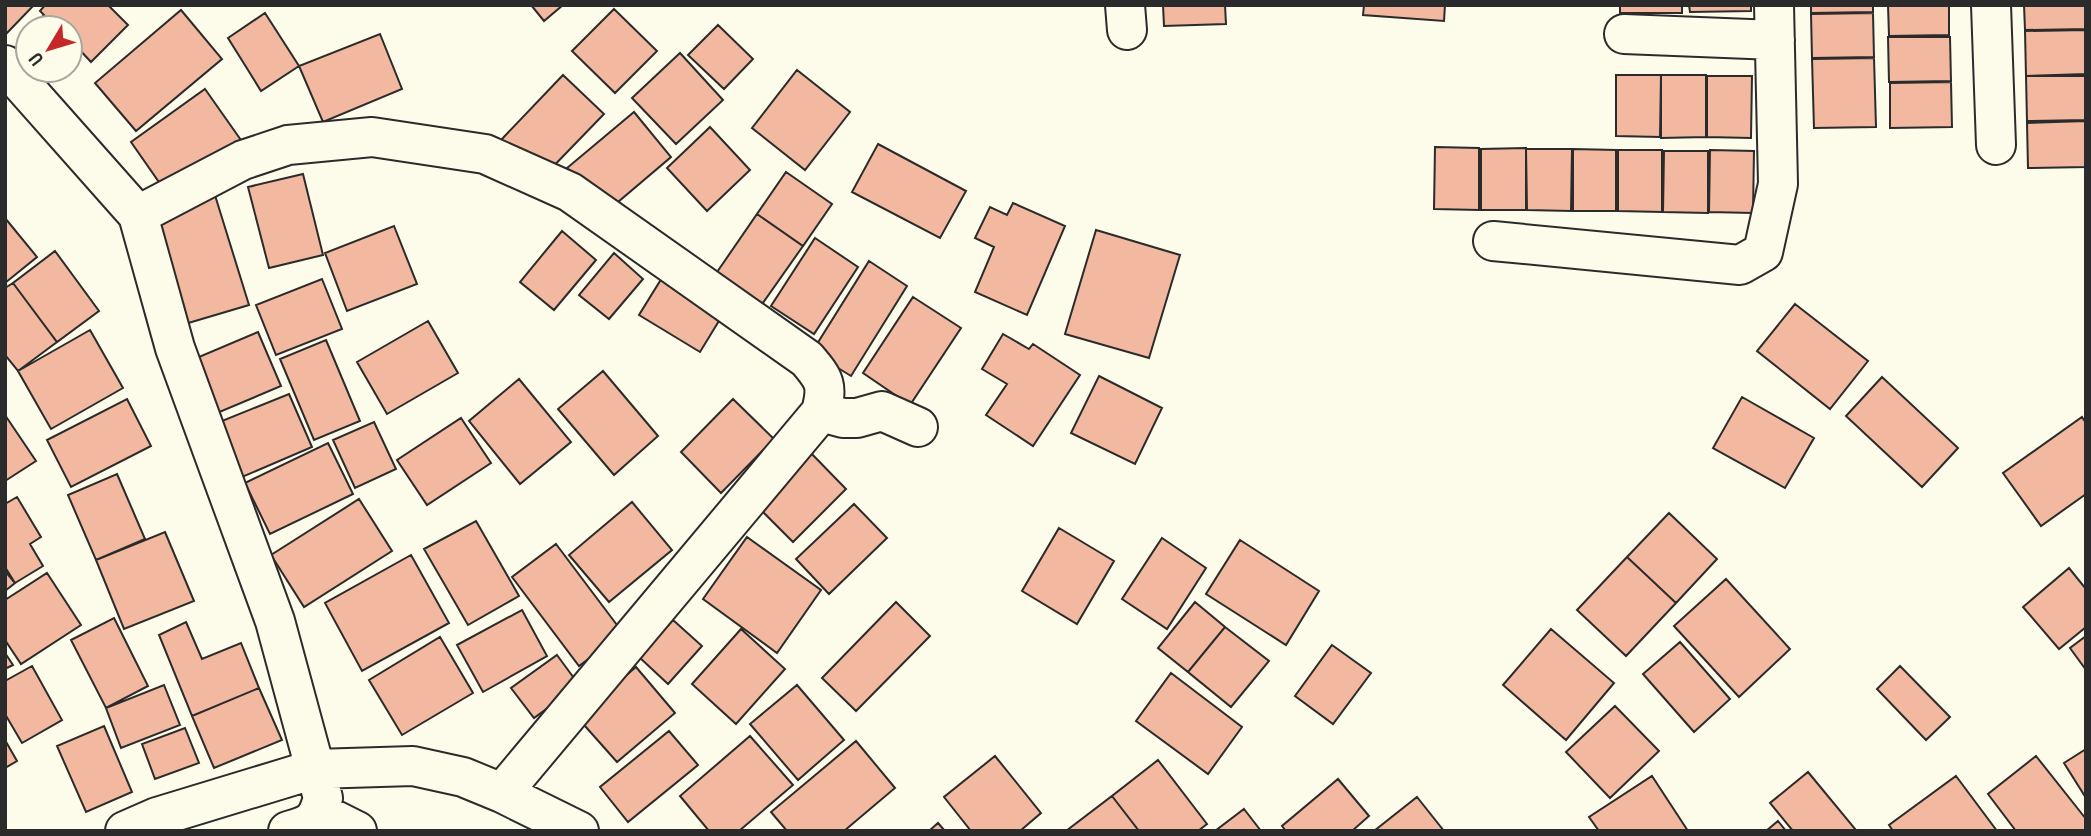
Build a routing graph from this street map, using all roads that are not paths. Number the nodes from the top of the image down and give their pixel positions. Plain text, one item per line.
1 (1991, 5) edge
2 (1775, 22) edge
3 (1624, 34) dead end
4 (5, 65) edge
5 (1996, 145) dead end
6 (138, 215) junction
7 (1493, 241) dead end
8 (821, 412) junction
9 (918, 427) dead end
10 (315, 769) junction
11 (502, 793) junction
12 (303, 822) edge
13 (145, 827) edge
14 (357, 831) edge
15 (579, 831) edge

1 - 5 street
2 - 3 street
2 - 7 street
4 - 6 street
6 - 8 street
6 - 10 street
8 - 9 street
8 - 11 street
10 - 11 street
10 - 12 street
10 - 13 street
11 - 15 street
12 - 14 street

